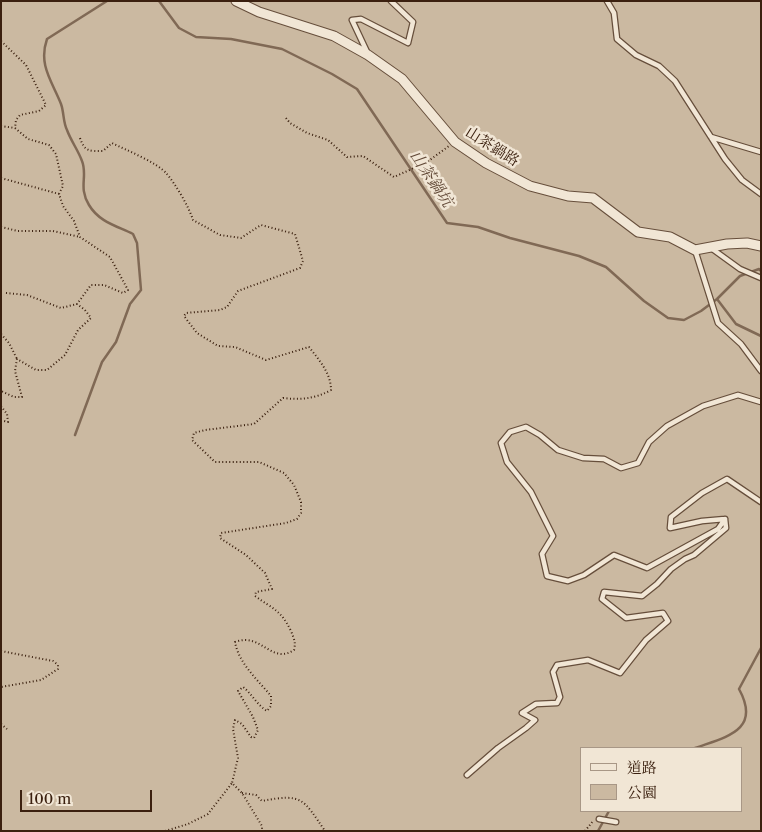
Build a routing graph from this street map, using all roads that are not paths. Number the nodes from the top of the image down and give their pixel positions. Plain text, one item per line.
1 (236, 1) edge
2 (391, 1) edge
3 (607, 1) edge
4 (368, 55) junction
5 (711, 137) junction
6 (761, 152) edge
7 (761, 194) edge
8 (761, 246) edge
9 (710, 247) junction
10 (695, 250) junction
11 (761, 278) edge
12 (761, 371) edge
13 (761, 402) edge
14 (761, 502) edge
15 (725, 519) junction
16 (467, 775) dead end
17 (599, 819) dead end
18 (616, 822) dead end

1 - 4 street, 山茶鍋路
2 - 4 lane
3 - 5 lane
4 - 10 street, 山茶鍋路
5 - 6 lane
5 - 7 lane
8 - 9 street
9 - 10 street
9 - 11 lane
10 - 12 lane
13 - 15 lane
14 - 15 lane
15 - 16 lane
17 - 18 lane

